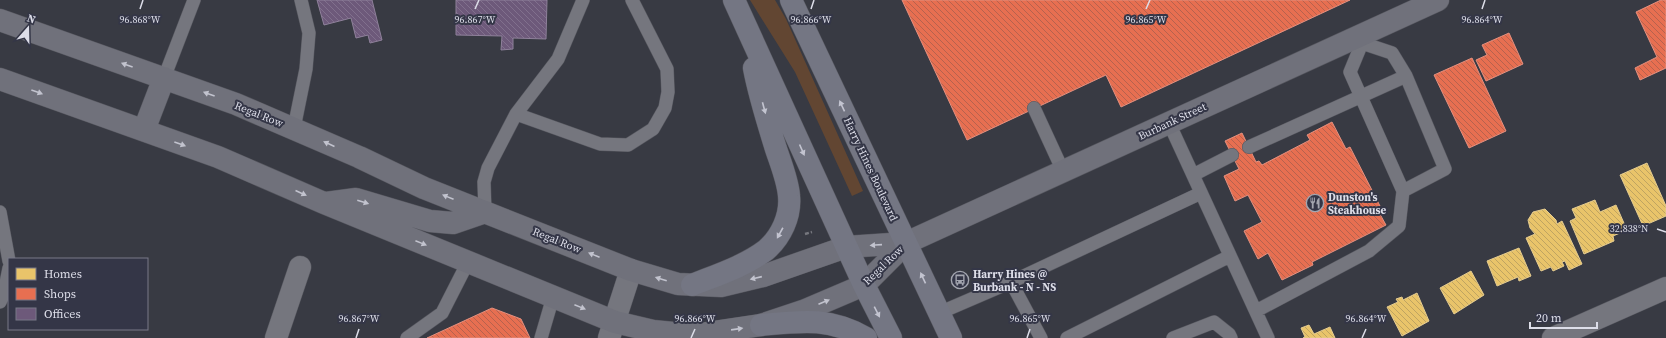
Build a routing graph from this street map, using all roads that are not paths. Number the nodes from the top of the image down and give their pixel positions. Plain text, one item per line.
1 (194, 0) edge
2 (301, 0) edge
3 (571, 0) edge
4 (583, 0) edge
5 (632, 0) edge
6 (734, 0) edge
7 (792, 0) edge
8 (1438, 0) edge
9 (576, 17) junction
10 (0, 20) edge
11 (747, 29) junction
12 (1360, 40) junction
13 (1406, 76) junction
14 (164, 78) junction
15 (0, 79) edge
16 (1361, 95) junction
17 (1034, 108) dead end
18 (516, 114) junction
19 (1169, 123) junction
20 (294, 128) junction
21 (144, 130) junction
22 (1248, 147) dead end
23 (1232, 155) dead end
24 (1063, 171) junction
25 (1193, 175) junction
26 (1403, 191) junction
27 (1201, 193) junction
28 (324, 203) junction
29 (0, 212) edge
30 (485, 212) junction
31 (906, 243) junction
32 (846, 247) junction
33 (1230, 256) junction
34 (8, 258) edge
35 (468, 262) junction
36 (300, 267) dead end
37 (631, 270) junction
38 (8, 273) edge
39 (1011, 282) junction
40 (692, 285) junction
41 (864, 285) junction
42 (1666, 288) edge
43 (553, 296) junction
44 (0, 302) edge
45 (1256, 311) junction
46 (939, 313) junction
47 (761, 325) junction
48 (612, 330) edge
49 (276, 338) edge
50 (407, 338) edge
51 (541, 338) edge
52 (866, 338) edge
53 (891, 338) edge
54 (951, 338) edge
55 (1041, 338) edge
56 (1068, 338) edge
57 (1174, 338) edge
58 (1230, 338) edge
59 (1268, 338) edge
60 (1553, 338) edge

1 - 14 lane
2 - 20 lane
3 - 9 lane
4 - 9 lane
5 - 18 lane
6 - 11 main road
31 -> 7 main road, Harry Hines Boulevard
8 - 12 main road, Burbank Street
9 - 18 lane
14 -> 10 main road, Regal Row
11 -> 32 main road
11 -> 40 main road
12 - 13 lane
12 - 16 lane
12 - 19 main road, Burbank Street
13 - 16 lane
13 - 26 lane
20 -> 14 main road, Regal Row
14 - 21 main road
15 -> 21 main road, Regal Row
16 - 22 lane
16 - 26 lane
17 - 24 lane
18 - 30 lane
19 - 24 main road, Burbank Street
19 - 25 lane
30 -> 20 main road, Regal Row
21 -> 28 main road, Regal Row
23 - 25 lane
24 - 31 main road, Burbank Street
25 - 27 lane
26 - 45 lane
27 - 33 lane
27 - 39 lane
28 -> 30 main road
28 -> 35 main road, Regal Row
29 - 34 lane
37 -> 30 main road, Regal Row
31 -> 32 main road, Regal Row
31 - 41 main road, Regal Row
46 -> 31 main road, Harry Hines Boulevard
32 -> 40 main road, Regal Row
32 - 41 main road
33 - 45 lane
33 - 56 lane
35 - 43 main road, Regal Row
35 - 50 lane
36 - 49 street
40 -> 37 main road, Regal Row
37 - 48 street
38 - 44 lane
39 - 46 lane
39 - 55 lane
47 -> 41 main road, Regal Row
41 -> 53 main road
42 - 60 street
43 -> 48 main road, Regal Row
43 - 51 lane
45 - 59 lane
46 - 54 main road, Harry Hines Boulevard
48 -> 47 main road, Regal Row
47 - 52 main road
57 - 58 lane

